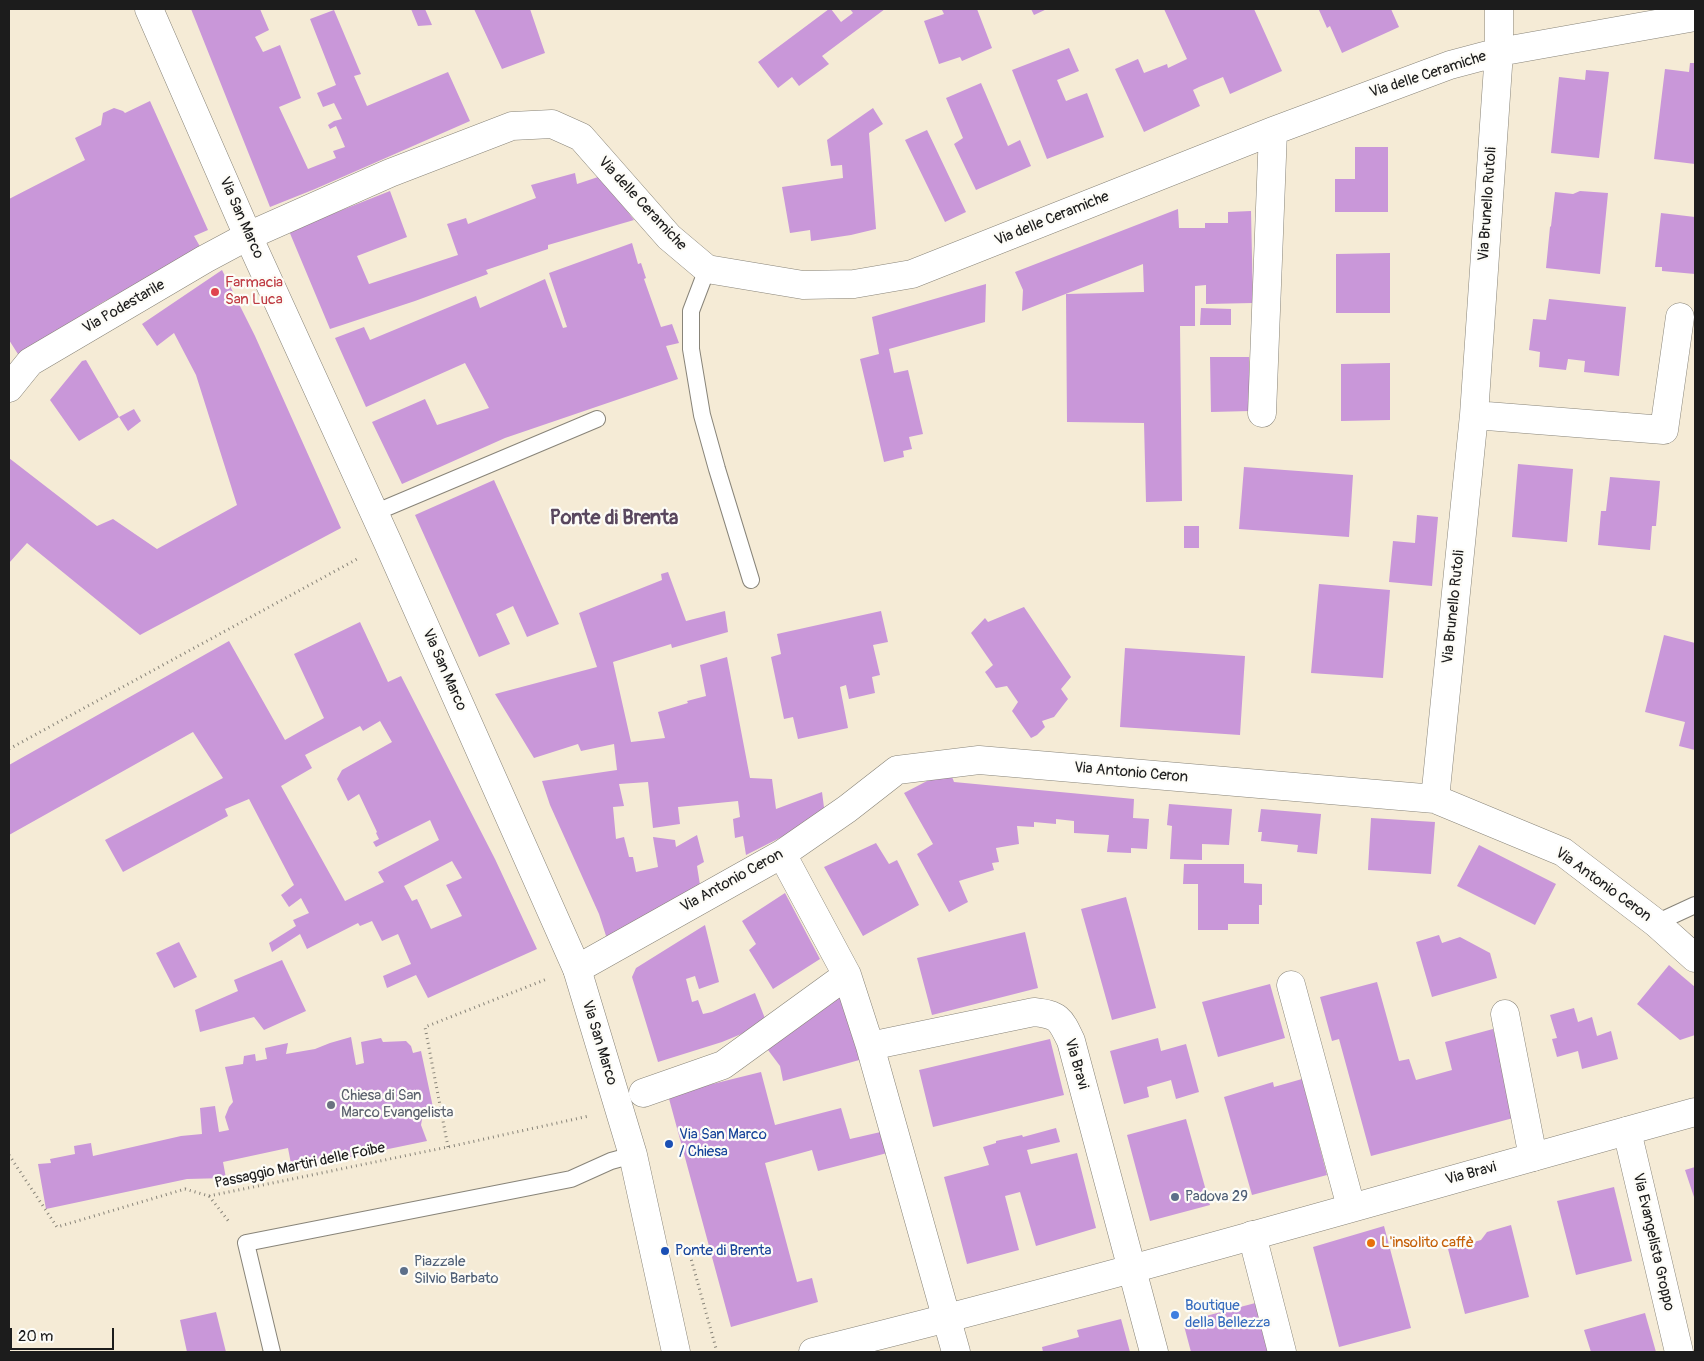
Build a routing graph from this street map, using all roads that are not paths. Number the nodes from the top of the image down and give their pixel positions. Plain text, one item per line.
1 (149, 9) edge
2 (1499, 9) edge
3 (1695, 17) edge
4 (1499, 52) junction
5 (1273, 131) junction
6 (248, 236) junction
7 (707, 269) junction
8 (1680, 317) dead end
9 (9, 388) edge
10 (1262, 413) dead end
11 (1474, 415) junction
12 (597, 419) dead end
13 (374, 513) junction
14 (751, 580) dead end
15 (1435, 799) junction
16 (782, 854) junction
17 (1695, 905) edge
18 (1656, 923) junction
19 (1695, 958) edge
20 (577, 969) junction
21 (847, 975) junction
22 (1291, 985) dead end
23 (1505, 1014) dead end
24 (870, 1046) junction
25 (643, 1093) dead end
26 (1695, 1112) edge
27 (1626, 1131) junction
28 (633, 1155) junction
29 (1533, 1157) junction
30 (1351, 1207) junction
31 (1252, 1235) junction
32 (1131, 1270) junction
33 (946, 1319) junction
34 (272, 1352) edge
35 (676, 1352) edge
36 (813, 1352) edge
37 (956, 1352) edge
38 (1154, 1352) edge
39 (1282, 1352) edge
40 (1679, 1352) edge

1 - 6 street, Via San Marco
2 - 4 street, Via delle Ceramiche
3 - 4 street, Via delle Ceramiche
4 - 5 street, Via delle Ceramiche
4 - 11 street, Via Brunello Rutoli
5 - 7 street, Via delle Ceramiche
5 - 10 street
6 - 7 street, Via delle Ceramiche
6 - 9 street, Via Podestarile
6 - 13 street, Via San Marco
7 - 14 lane
8 - 11 street
11 - 15 street, Via Brunello Rutoli
12 - 13 lane
13 - 20 street, Via San Marco
15 - 16 street, Via Antonio Ceron
15 - 18 street, Via Antonio Ceron
16 - 20 street, Via Antonio Ceron
16 - 21 street
17 - 18 lane
18 - 19 street, Via Antonio Ceron
20 - 28 street, Via San Marco
21 - 24 street
21 - 25 street
22 - 30 street
23 - 29 street
24 - 32 street, Via Bravi
24 - 33 street
26 - 27 street, Via Bravi
27 - 29 street, Via Bravi
27 - 40 street, Via Evangelista Groppo
28 - 34 lane
28 - 35 street, Via San Marco
29 - 30 street, Via Bravi
30 - 31 street, Via Bravi
31 - 32 street, Via Bravi
31 - 39 street
32 - 33 street, Via Bravi
32 - 38 street, Via Bravi
33 - 36 street, Via Bravi
33 - 37 street

